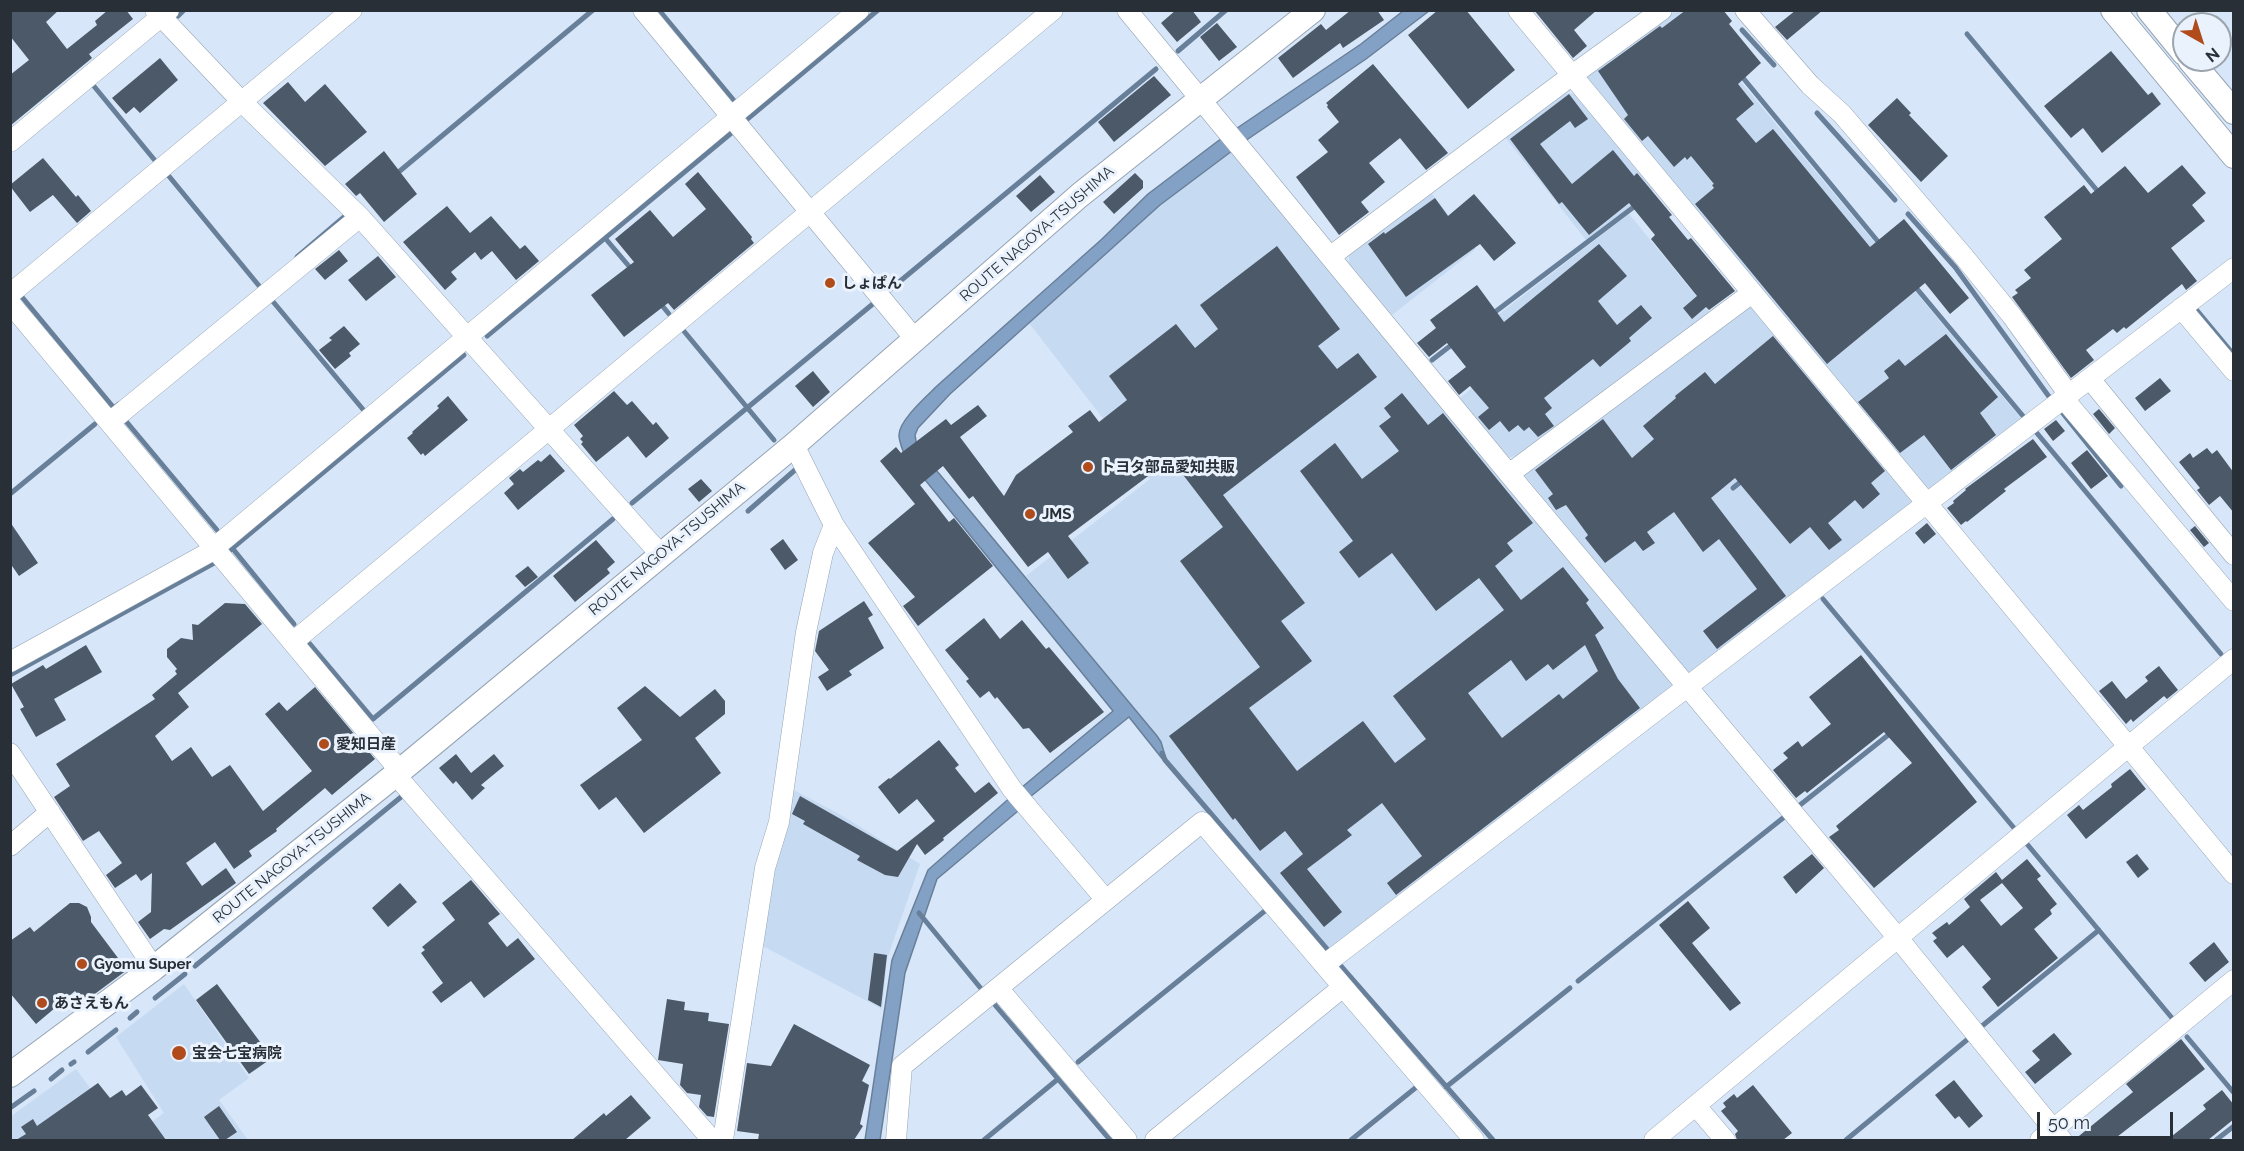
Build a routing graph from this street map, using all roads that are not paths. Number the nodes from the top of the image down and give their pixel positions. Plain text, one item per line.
1 (352, 10) edge
2 (643, 10) edge
3 (859, 10) edge
4 (1053, 10) edge
5 (1127, 10) edge
6 (1313, 10) edge
7 (1518, 10) edge
8 (1662, 10) edge
9 (1744, 10) edge
10 (2113, 10) edge
11 (2149, 10) edge
12 (162, 13) edge
13 (2172, 38) edge
14 (2200, 72) edge
15 (1571, 76) junction
16 (1201, 98) junction
17 (242, 102) junction
18 (2234, 112) edge
19 (731, 117) junction
20 (10, 142) edge
21 (2234, 156) edge
22 (810, 212) junction
23 (360, 217) junction
24 (1331, 256) junction
25 (2234, 268) edge
26 (1752, 293) junction
27 (10, 294) edge
28 (10, 303) edge
29 (2181, 309) junction
30 (468, 336) junction
31 (915, 339) junction
32 (2234, 371) edge
33 (2090, 379) junction
34 (2066, 397) junction
35 (110, 422) junction
36 (550, 429) junction
37 (794, 445) junction
38 (1509, 474) junction
39 (1927, 504) junction
40 (834, 525) junction
41 (214, 547) junction
42 (661, 555) junction
43 (2234, 555) edge
44 (2234, 601) edge
45 (293, 642) junction
46 (2234, 659) edge
47 (10, 662) edge
48 (1686, 687) junction
49 (2128, 747) junction
50 (10, 753) edge
51 (398, 773) junction
52 (50, 812) junction
53 (10, 846) edge
54 (2234, 874) edge
55 (1106, 900) junction
56 (1898, 938) junction
57 (1324, 965) junction
58 (154, 968) junction
59 (2234, 980) edge
60 (1343, 987) junction
61 (998, 988) junction
62 (10, 1075) edge
63 (1696, 1106) junction
64 (2052, 1137) edge
65 (712, 1140) edge
66 (723, 1140) edge
67 (896, 1140) edge
68 (1126, 1140) edge
69 (1155, 1140) edge
70 (1474, 1140) edge
71 (1654, 1140) edge
72 (1725, 1140) edge

1 - 17 street
2 - 19 street
3 - 19 street
4 - 22 street
5 - 16 street
6 - 16 main road, ROUTE NAGOYA-TSUSHIMA
7 - 15 street
8 - 15 street
9 - 34 street
10 - 21 main road
11 - 13 main road
12 - 17 street
12 - 20 street
14 - 18 main road
15 - 24 street
15 - 26 street
16 - 24 street
16 - 31 main road, ROUTE NAGOYA-TSUSHIMA
17 - 23 street
17 - 27 street
19 - 22 street
19 - 30 street
22 - 31 street
22 - 36 street
23 - 30 street
23 - 35 street
24 - 38 street
25 - 29 street
26 - 38 street
26 - 39 street
28 - 35 street
29 - 32 street
29 - 33 street
30 - 36 street
30 - 41 street
31 - 37 main road, ROUTE NAGOYA-TSUSHIMA
33 - 34 street
33 - 43 street
34 - 39 street
34 - 44 street
35 - 41 street
36 - 42 street
36 - 45 street
37 - 40 street
37 - 42 main road, ROUTE NAGOYA-TSUSHIMA
38 - 48 street
39 - 48 street
39 - 49 street
40 - 55 street
40 - 66 street
41 - 45 street
41 - 47 street
42 - 51 main road, ROUTE NAGOYA-TSUSHIMA
45 - 51 street
46 - 49 street
48 - 56 street
48 - 57 street
49 - 54 street
49 - 56 street
50 - 52 street
51 - 58 main road, ROUTE NAGOYA-TSUSHIMA
51 - 65 street
52 - 53 street
52 - 58 street
55 - 57 street
55 - 61 street
56 - 63 street
56 - 64 street
57 - 60 street
58 - 62 main road, ROUTE NAGOYA-TSUSHIMA
59 - 64 street
60 - 69 street
60 - 70 street
61 - 67 street
61 - 68 street
63 - 71 street
63 - 72 street

